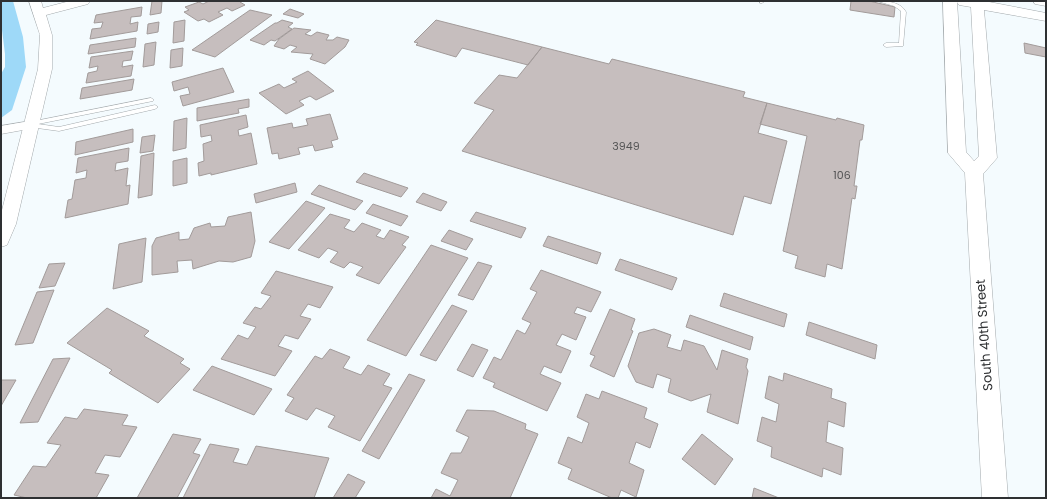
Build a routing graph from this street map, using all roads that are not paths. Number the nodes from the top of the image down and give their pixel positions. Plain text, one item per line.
1 (84, 1) edge
2 (880, 1) edge
3 (950, 1) edge
4 (960, 1) edge
5 (1040, 1) edge
6 (1046, 2) edge
7 (977, 3) edge
8 (37, 7) edge
9 (1046, 17) edge
10 (886, 45) dead end
11 (150, 100) dead end
12 (155, 107) dead end
13 (105, 109) junction
14 (103, 118) junction
15 (30, 124) junction
16 (1, 130) edge
17 (974, 172) junction
18 (1, 240) edge
19 (995, 498) edge

1 - 8 street
2 - 10 lane
3 - 17 main road
4 - 7 main road
5 - 6 main road
7 - 9 main road
7 - 17 main road
8 - 15 street
11 - 13 lane
12 - 14 lane
13 - 14 lane
13 - 15 lane
14 - 15 lane
15 - 16 street
15 - 18 street
17 - 19 main road, South 40th Street

